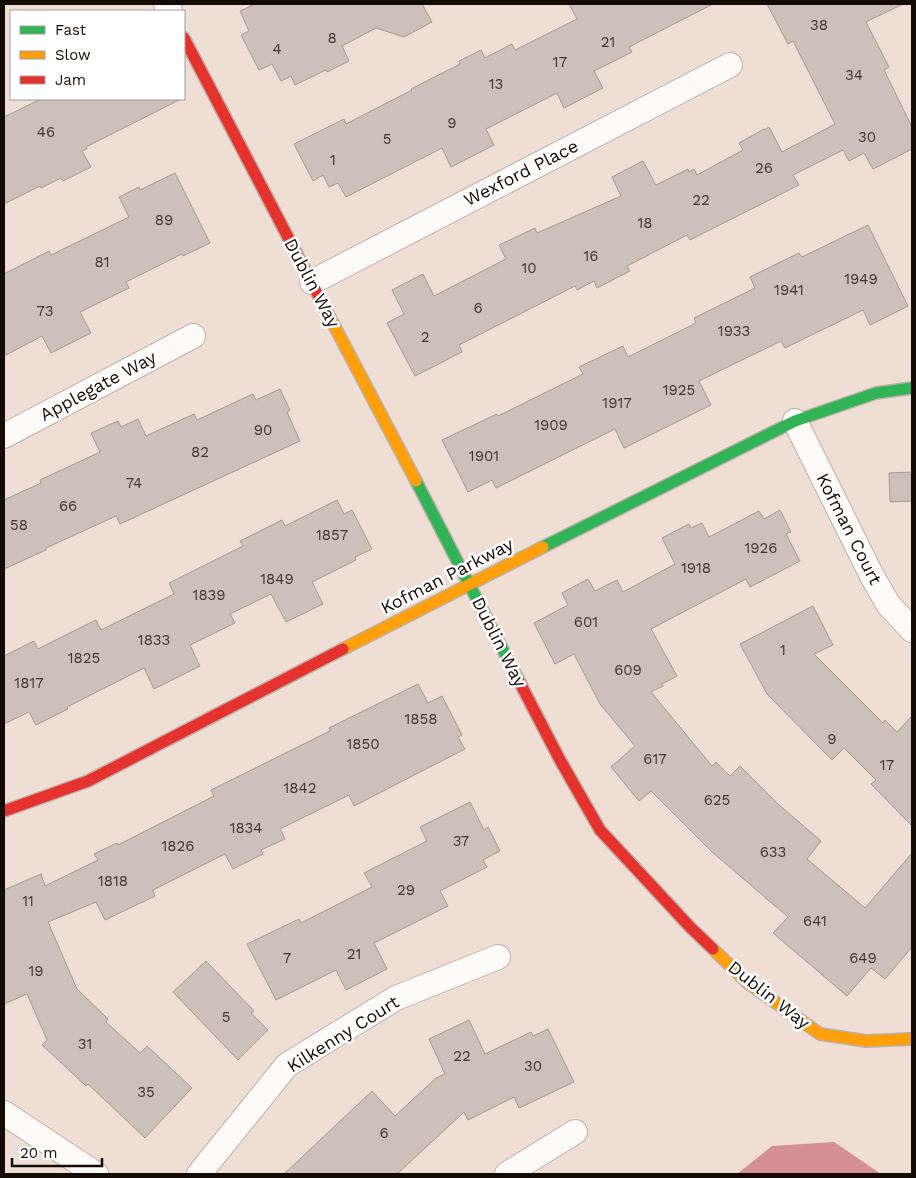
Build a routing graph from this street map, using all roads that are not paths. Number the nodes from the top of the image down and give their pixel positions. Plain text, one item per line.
1 (185, 40) edge
2 (730, 65) dead end
3 (312, 282) junction
4 (193, 336) dead end
5 (912, 388) edge
6 (795, 421) junction
7 (4, 436) edge
8 (470, 584) junction
9 (912, 630) edge
10 (4, 811) edge
11 (498, 957) dead end
12 (912, 1039) edge
13 (4, 1113) edge
14 (575, 1132) dead end
15 (96, 1174) edge
16 (199, 1174) edge
17 (507, 1174) edge

1 - 3 street, Dublin Way
2 - 3 street, Wexford Place
3 - 8 street, Dublin Way
4 - 7 street, Applegate Way
5 - 6 street, Kofman Parkway
6 - 8 street, Kofman Parkway
6 - 9 street, Kofman Court
8 - 10 street, Kofman Parkway
8 - 12 street, Dublin Way
11 - 16 street, Kilkenny Court
13 - 15 street
14 - 17 street

